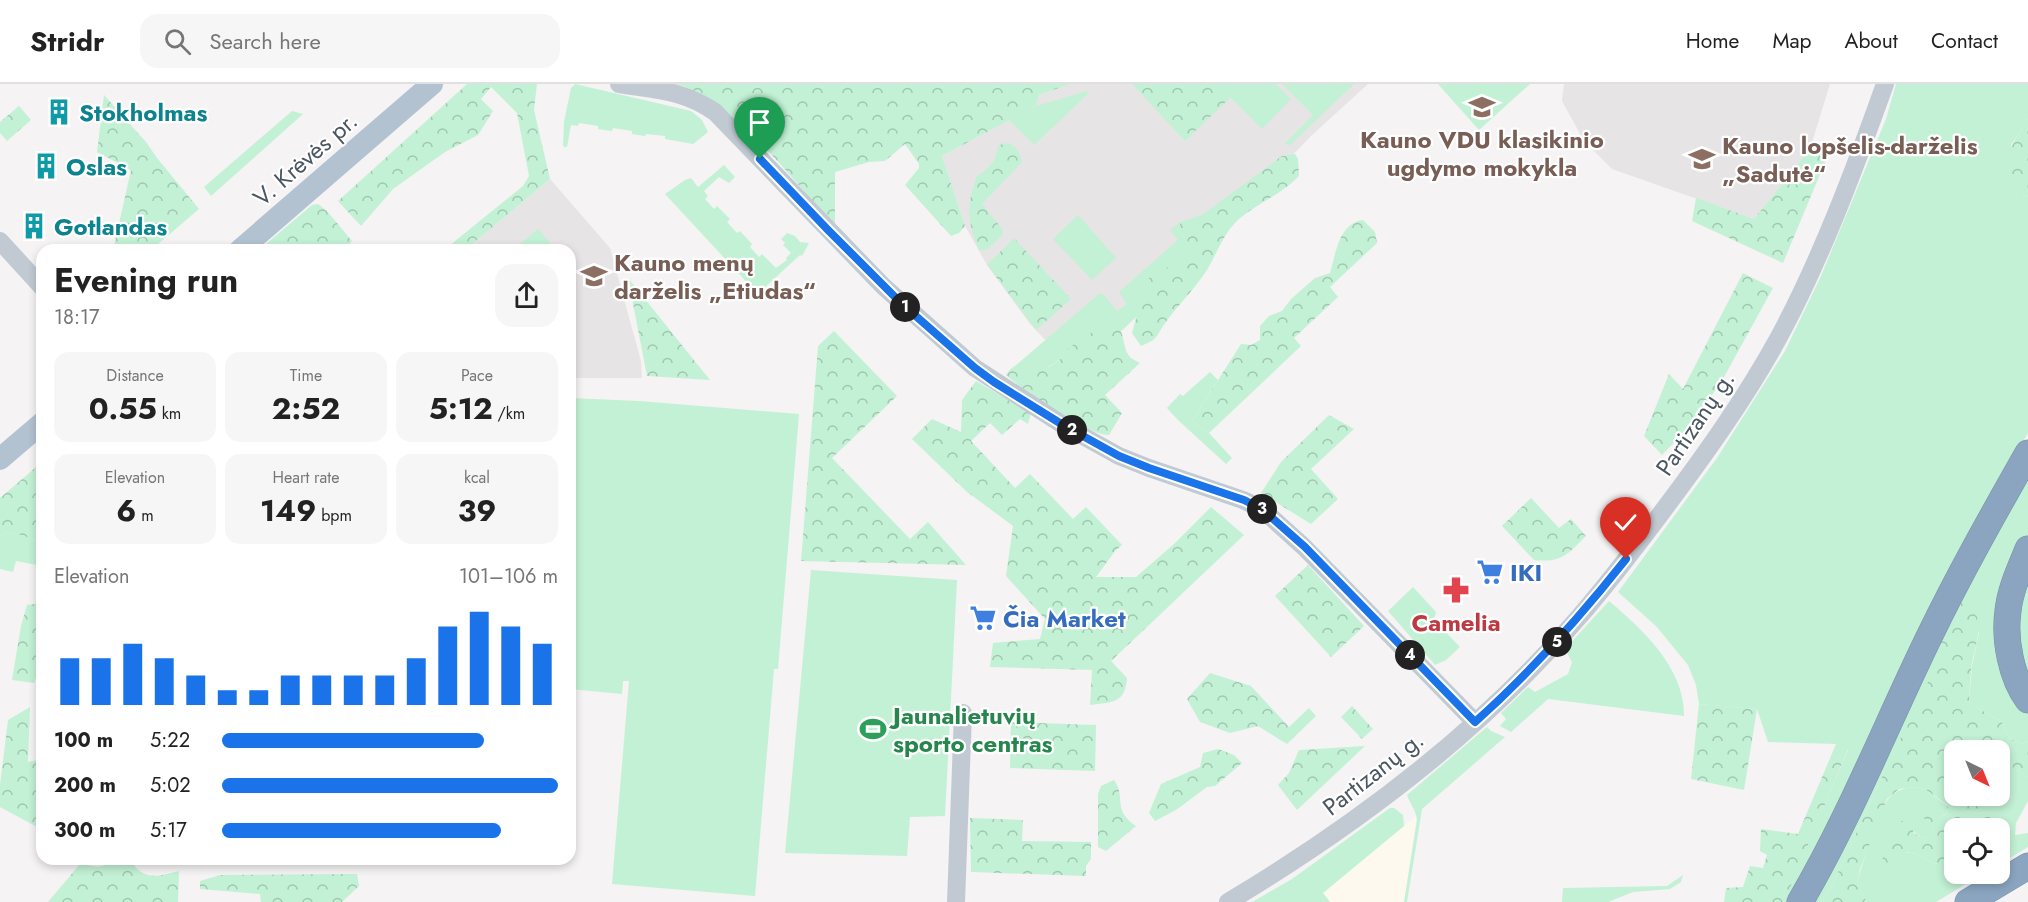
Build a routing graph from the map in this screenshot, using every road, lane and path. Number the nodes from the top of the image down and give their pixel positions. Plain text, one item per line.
1 (432, 84) edge
2 (619, 84) edge
3 (1885, 84) edge
4 (0, 241) edge
5 (247, 244) edge
6 (36, 280) edge
7 (36, 428) edge
8 (2028, 453) edge
9 (0, 459) edge
10 (2028, 549) edge
11 (2028, 700) edge
12 (963, 713) dead end
13 (1475, 722) junction
14 (2028, 866) edge
15 (956, 902) edge
16 (1228, 902) edge
17 (1800, 902) edge
18 (1968, 902) edge

1 - 5 main road, V. Krėvės pr.
2 - 13 street
3 - 13 street, Partizanų g.
4 - 6 street
7 - 9 main road
8 - 17 highway
10 - 11 highway
12 - 15 street
13 - 16 street, Partizanų g.
14 - 18 highway

